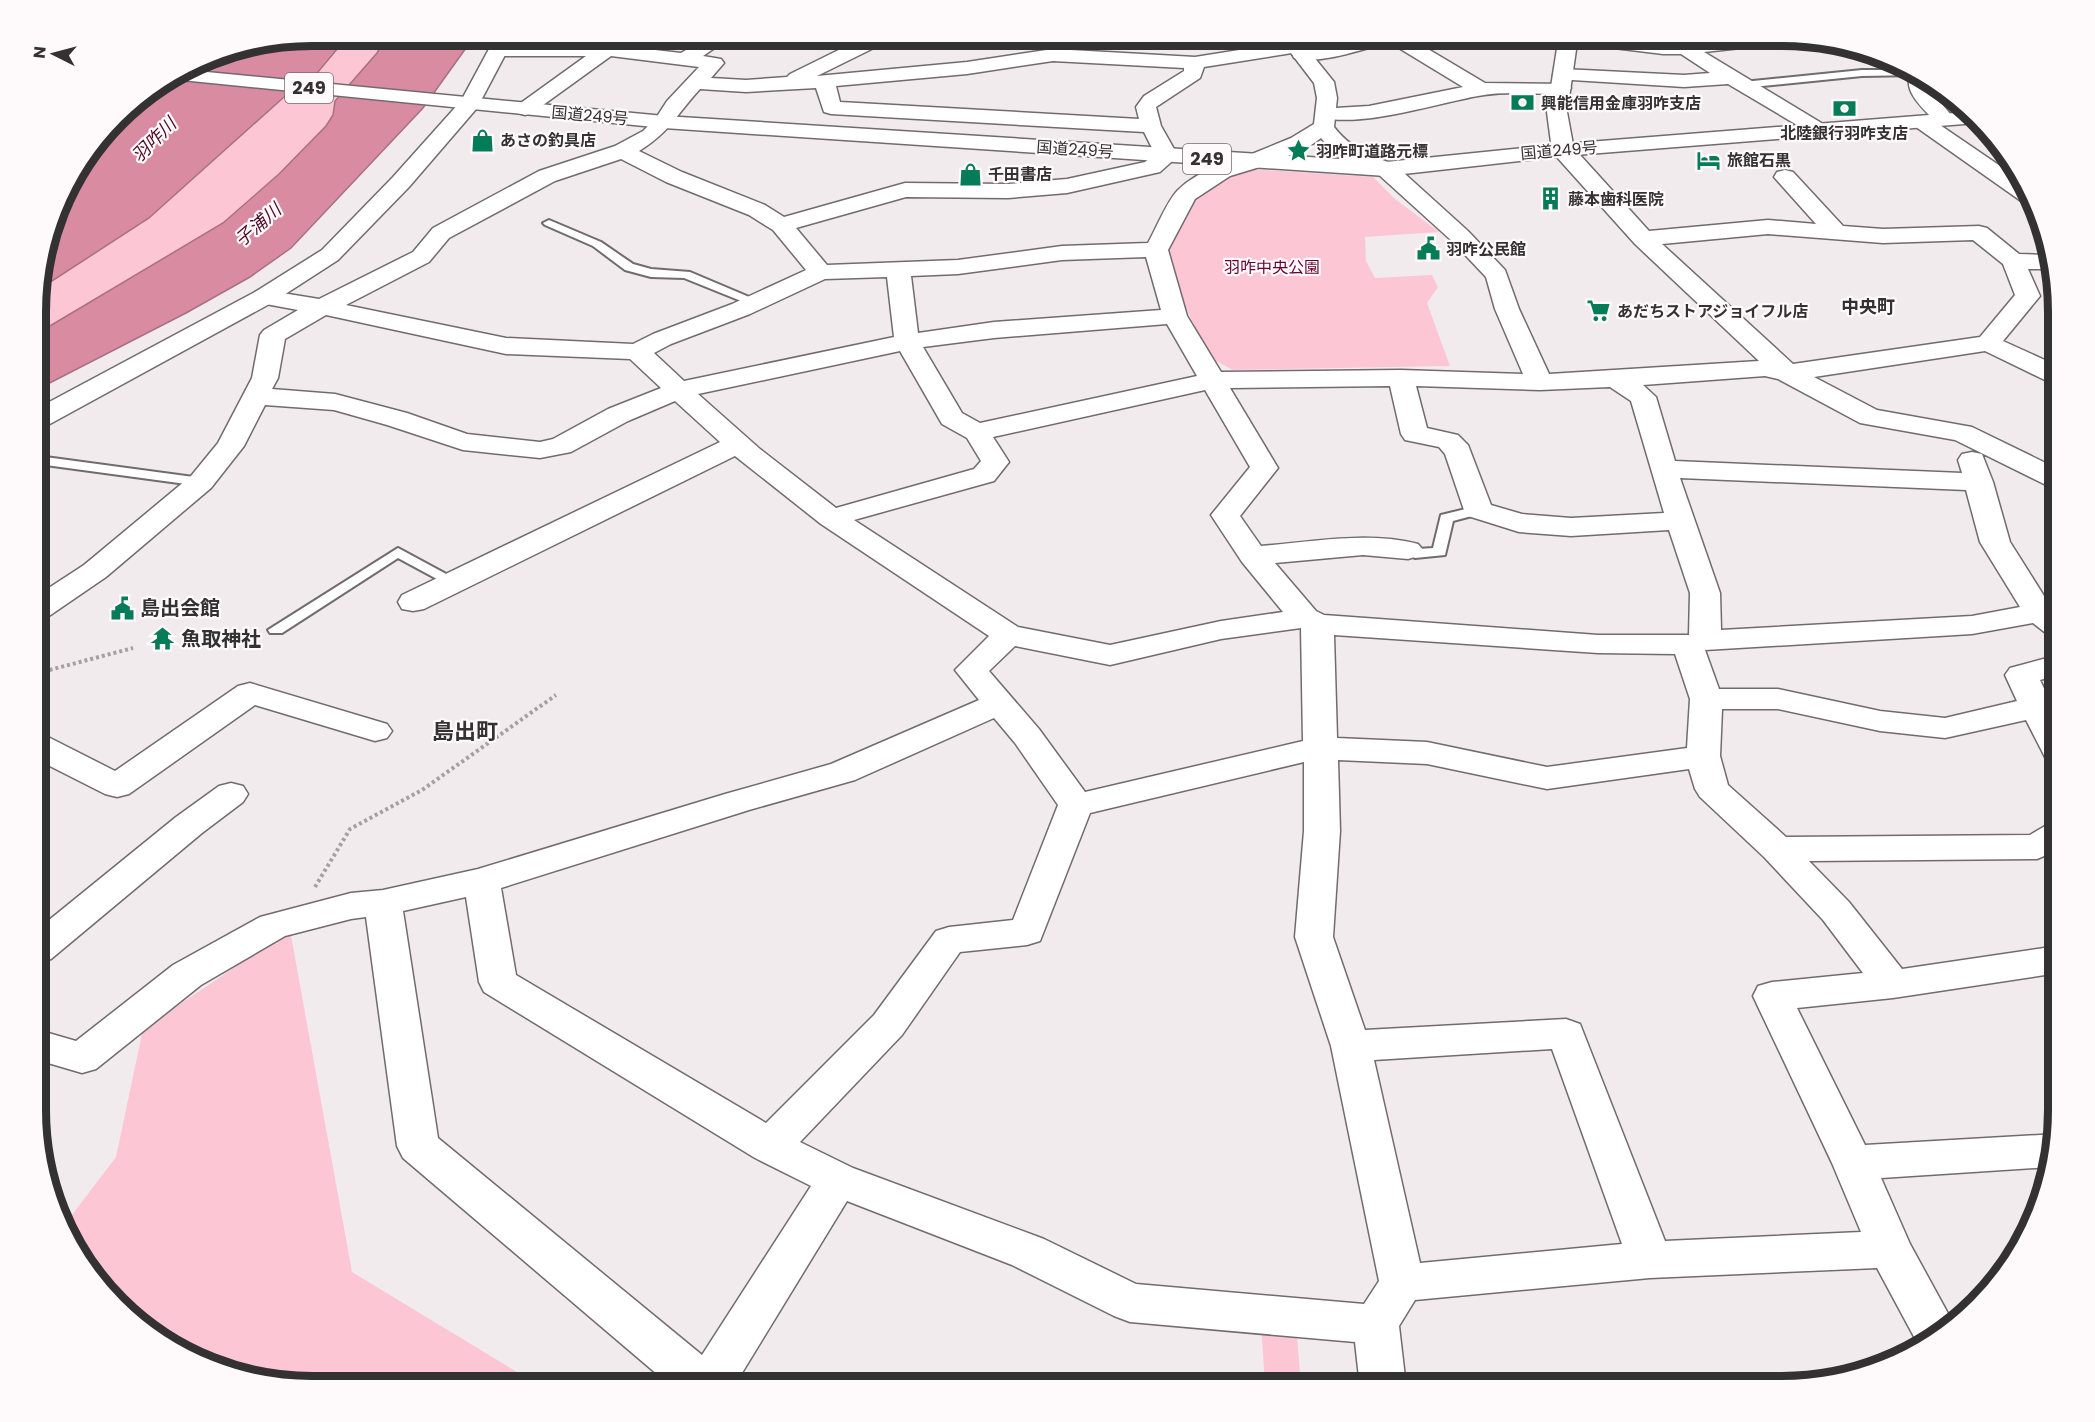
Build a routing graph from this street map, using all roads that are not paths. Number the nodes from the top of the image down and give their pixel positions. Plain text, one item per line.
1 (500, 46) edge
2 (610, 46) edge
3 (628, 46) edge
4 (706, 46) edge
5 (861, 46) edge
6 (1294, 46) edge
7 (1353, 46) edge
8 (1408, 46) edge
9 (1566, 46) edge
10 (1687, 46) edge
11 (686, 58) junction
12 (1195, 63) junction
13 (1898, 73) edge
14 (191, 76) edge
15 (825, 81) junction
16 (1562, 81) junction
17 (1737, 81) junction
18 (695, 83) junction
19 (788, 84) junction
20 (1919, 84) edge
21 (1481, 89) junction
22 (470, 104) junction
23 (525, 109) junction
24 (1965, 119) edge
25 (1325, 120) junction
26 (1945, 120) junction
27 (664, 122) junction
28 (1923, 123) junction
29 (1152, 126) junction
30 (1821, 131) junction
31 (1563, 150) junction
32 (623, 151) junction
33 (1167, 156) junction
34 (1255, 161) junction
35 (1386, 169) junction
36 (1785, 177) dead end
37 (2017, 188) edge
38 (549, 223) dead end
39 (781, 225) junction
40 (1838, 234) junction
41 (1643, 239) junction
42 (1155, 250) junction
43 (2013, 261) junction
44 (2043, 262) edge
45 (898, 268) junction
46 (821, 272) junction
47 (264, 297) junction
48 (755, 302) junction
49 (322, 307) junction
50 (1175, 316) junction
51 (907, 342) junction
52 (1988, 343) junction
53 (637, 352) junction
54 (2048, 371) edge
55 (1786, 373) junction
56 (1401, 378) junction
57 (1616, 379) junction
58 (1213, 380) junction
59 (1540, 382) junction
60 (679, 390) junction
61 (256, 396) junction
62 (46, 415) edge
63 (1962, 433) junction
64 (976, 434) junction
65 (738, 444) junction
66 (46, 461) edge
67 (1663, 469) junction
68 (2048, 475) edge
69 (201, 482) junction
70 (1979, 482) junction
71 (1478, 510) junction
72 (831, 518) junction
73 (1681, 521) junction
74 (1408, 550) joint
75 (1253, 556) junction
76 (453, 582) junction
77 (413, 602) dead end
78 (46, 604) edge
79 (2048, 619) edge
80 (2048, 620) edge
81 (1311, 621) junction
82 (276, 630) dead end
83 (1008, 635) junction
84 (1696, 643) junction
85 (2048, 668) edge
86 (1706, 699) junction
87 (999, 703) junction
88 (2037, 707) junction
89 (2048, 730) edge
90 (375, 731) dead end
91 (1318, 748) junction
92 (46, 750) edge
93 (1703, 756) junction
94 (231, 794) dead end
95 (1076, 805) junction
96 (2048, 847) edge
97 (1777, 849) junction
98 (482, 881) junction
99 (383, 903) junction
100 (46, 943) edge
101 (2048, 961) edge
102 (1893, 984) junction
103 (1351, 1046) junction
104 (46, 1047) edge
105 (770, 1146) junction
106 (2045, 1151) edge
107 (1853, 1163) junction
108 (838, 1180) junction
109 (1890, 1249) junction
110 (1650, 1260) junction
111 (1402, 1283) junction
112 (1376, 1324) junction
113 (1933, 1329) edge
114 (695, 1376) edge
115 (713, 1376) edge
116 (1382, 1376) edge

1 - 22 main road
2 - 23 main road
3 - 11 main road
4 - 11 main road
5 - 19 main road
6 - 7 main road
6 - 12 main road
6 - 25 main road
8 - 21 main road
9 - 16 main road
10 - 17 main road
11 - 18 main road
12 - 15 main road
12 - 29 main road
13 - 17 lane
14 - 22 main road, 国道249号 / 249
15 - 19 main road
15 - 29 main road
16 - 17 main road
16 - 21 main road
16 - 31 main road
17 - 30 main road
18 - 19 main road
18 - 27 main road
20 - 26 main road
21 - 25 main road
22 - 23 main road, 国道249号 / 249
22 - 47 main road
23 - 27 main road, 国道249号 / 249
24 - 26 main road, 国道249号 / 249
25 - 34 main road
25 - 35 main road
26 - 28 main road, 国道249号 / 249
27 - 32 main road
27 - 33 main road, 国道249号 / 249
28 - 30 main road, 国道249号 / 249
28 - 37 main road
29 - 33 main road
30 - 31 main road, 国道249号 / 249
31 - 35 main road, 国道249号 / 249
31 - 41 main road
32 - 39 main road
32 - 49 main road
33 - 34 main road, 国道249号 / 249
33 - 39 main road
34 - 35 main road, 国道249号 / 249
34 - 42 main road
35 - 59 main road
36 - 40 main road
38 - 48 lane
39 - 46 main road
40 - 41 main road
40 - 43 main road
41 - 55 main road
42 - 45 main road
42 - 50 main road
43 - 44 main road
43 - 52 main road
45 - 46 main road
45 - 51 main road
46 - 48 main road
47 - 49 main road
47 - 62 main road
48 - 53 main road
49 - 53 main road
49 - 61 main road
50 - 51 main road
50 - 58 main road
51 - 60 main road
51 - 64 main road
52 - 54 main road
52 - 55 main road
53 - 60 main road
55 - 57 main road
55 - 63 main road
56 - 58 main road
56 - 59 main road
56 - 71 main road
57 - 59 main road
57 - 67 main road
58 - 64 main road
58 - 75 main road
60 - 61 main road
60 - 65 main road
61 - 69 main road
63 - 68 main road
63 - 70 main road
64 - 72 main road
65 - 72 main road
65 - 76 main road
66 - 69 lane
67 - 70 main road
67 - 73 main road
69 - 78 main road
70 - 79 main road
71 - 73 main road
71 - 74 lane
72 - 83 main road
73 - 84 main road
74 - 75 main road
75 - 81 main road
76 - 77 main road
76 - 82 lane
80 - 84 main road
81 - 83 main road
81 - 84 main road
81 - 91 main road
83 - 87 main road
84 - 86 main road
85 - 88 main road
86 - 88 main road
86 - 93 main road
87 - 95 main road
87 - 98 main road
88 - 89 main road
90 - 92 main road
91 - 93 main road
91 - 95 main road
91 - 103 main road
93 - 97 main road
94 - 100 main road
95 - 105 main road
96 - 97 main road
97 - 102 main road
98 - 99 main road
98 - 105 main road
99 - 104 main road
99 - 114 main road
101 - 102 main road
102 - 107 main road
103 - 110 main road
103 - 111 main road
105 - 108 main road
106 - 107 main road
107 - 109 main road
108 - 112 main road
108 - 115 main road
109 - 110 main road
109 - 113 main road
110 - 111 main road
111 - 112 main road
112 - 116 main road

